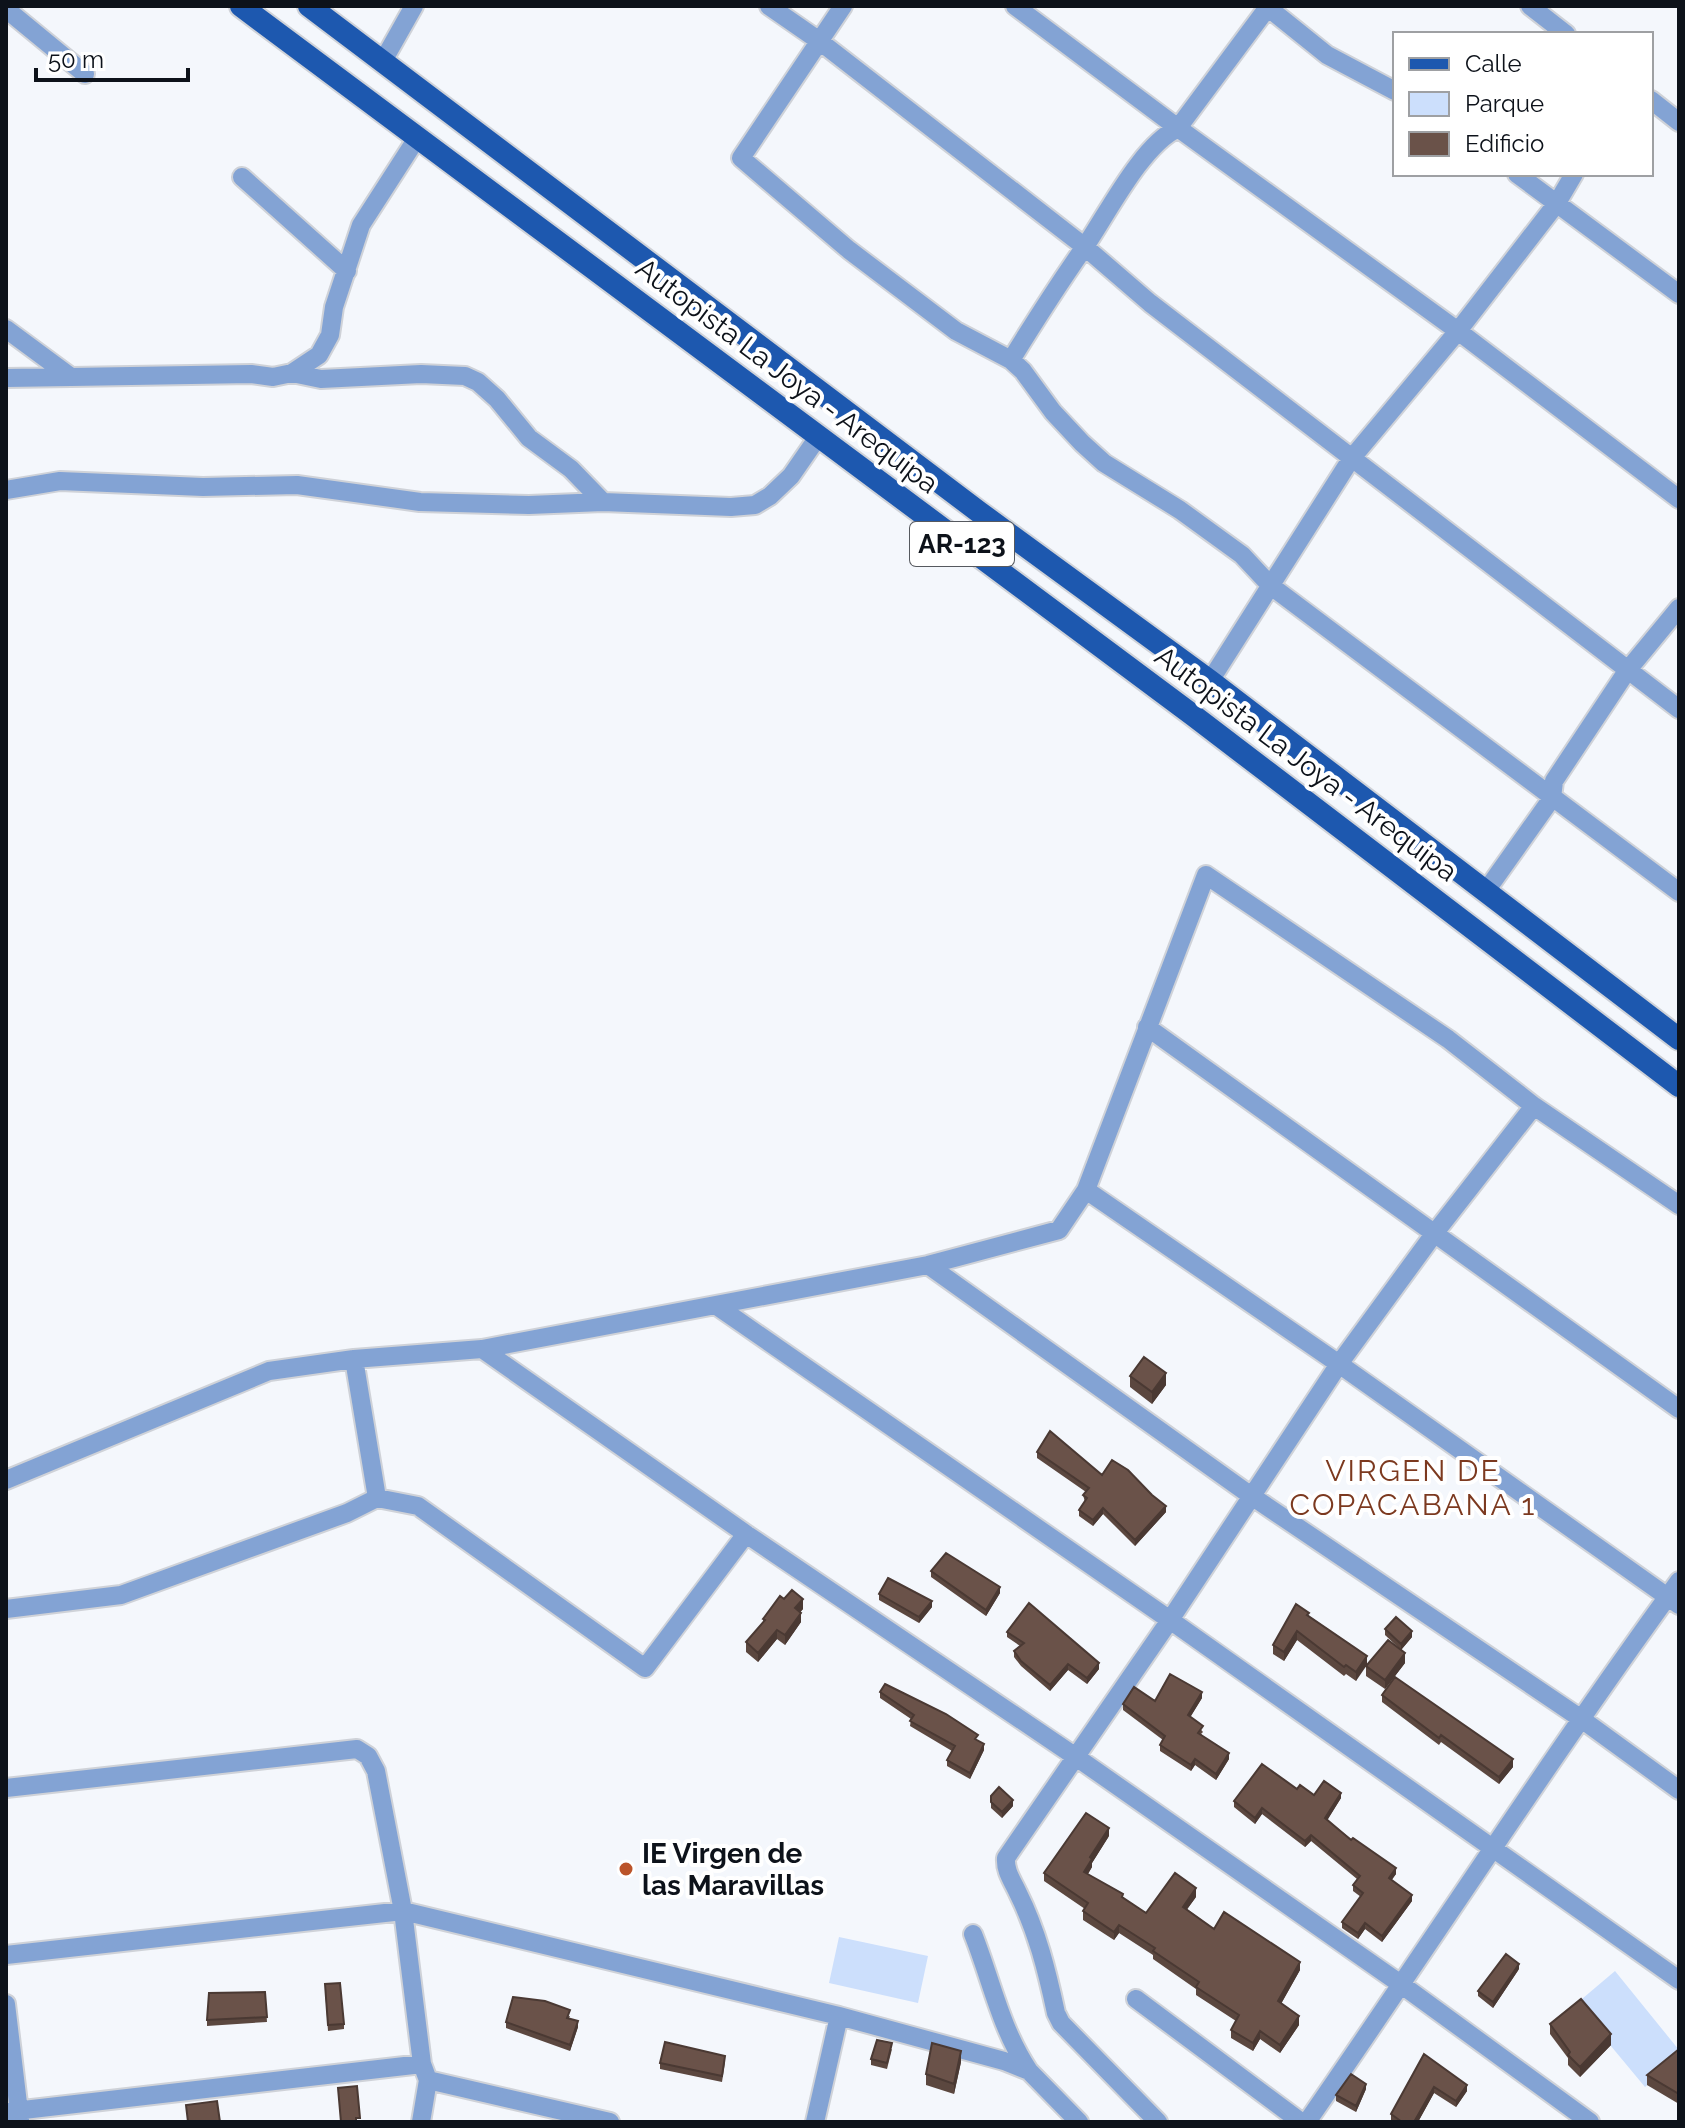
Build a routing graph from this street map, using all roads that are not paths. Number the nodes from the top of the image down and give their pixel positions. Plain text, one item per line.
1 (241, 6) edge
2 (309, 6) edge
3 (414, 6) edge
4 (769, 6) edge
5 (843, 6) edge
6 (1015, 6) edge
7 (1530, 6) edge
8 (1267, 7) edge
9 (6, 9) edge
10 (1563, 32) edge
11 (818, 40) junction
12 (383, 61) junction
13 (85, 74) dead end
14 (1393, 90) edge
15 (1653, 102) edge
16 (1679, 122) edge
17 (1178, 128) junction
18 (417, 138) junction
19 (1520, 176) edge
20 (1573, 176) edge
21 (242, 177) dead end
22 (1557, 203) junction
23 (1085, 247) junction
24 (347, 271) junction
25 (1679, 294) edge
26 (6, 329) edge
27 (1458, 331) junction
28 (1011, 360) junction
29 (292, 373) junction
30 (71, 377) junction
31 (6, 378) edge
32 (818, 437) junction
33 (1351, 459) junction
34 (6, 490) edge
35 (1679, 499) edge
36 (603, 502) junction
37 (1271, 586) junction
38 (1679, 608) edge
39 (1627, 671) junction
40 (1210, 681) junction
41 (1679, 709) edge
42 (1552, 798) junction
43 (1486, 891) junction
44 (1679, 892) edge
45 (1147, 1027) junction
46 (1679, 1039) edge
47 (1679, 1086) edge
48 (1534, 1106) junction
49 (1086, 1190) junction
50 (1679, 1205) edge
51 (1434, 1234) junction
52 (928, 1265) junction
53 (717, 1306) junction
54 (482, 1349) junction
55 (354, 1359) junction
56 (1339, 1364) junction
57 (1679, 1409) edge
58 (6, 1480) edge
59 (1250, 1495) junction
60 (377, 1498) junction
61 (746, 1534) junction
62 (1679, 1581) edge
63 (1673, 1601) edge
64 (38, 1604) junction
65 (6, 1609) edge
66 (1170, 1620) junction
67 (6, 1621) edge
68 (1580, 1718) junction
69 (1076, 1757) junction
70 (6, 1788) edge
71 (1679, 1790) edge
72 (1492, 1848) junction
73 (403, 1911) junction
74 (973, 1934) dead end
75 (6, 1955) edge
76 (1679, 1980) edge
77 (1402, 1985) junction
78 (1136, 1999) dead end
79 (6, 2004) edge
80 (839, 2016) junction
81 (1029, 2071) junction
82 (425, 2072) junction
83 (15, 2115) edge
84 (421, 2122) edge
85 (610, 2122) edge
86 (815, 2122) edge
87 (1079, 2122) edge
88 (1158, 2122) edge
89 (1304, 2122) edge
90 (1590, 2122) edge

1 - 18 main road, Autopista La Joya - Arequipa / AR-123
2 - 12 main road, Autopista La Joya - Arequipa / AR-123
3 - 12 street
4 - 11 street
5 - 11 street
6 - 17 street
7 - 10 street
8 - 14 street
8 - 17 street
9 - 13 street
11 - 23 street
11 - 28 street
12 - 40 main road, Autopista La Joya - Arequipa / AR-123
15 - 16 street
17 - 23 street
17 - 27 street
18 - 24 street
18 - 32 main road, Autopista La Joya - Arequipa / AR-123
19 - 22 street
20 - 22 street
21 - 24 street
22 - 25 street
22 - 27 street
23 - 28 street
23 - 33 street
24 - 29 street
26 - 30 street
27 - 33 street
27 - 35 street
28 - 37 street
29 - 30 street
29 - 36 street
30 - 31 street
32 - 36 street
32 - 47 main road, Autopista La Joya - Arequipa / AR-123
33 - 37 street
33 - 39 street
34 - 36 street
37 - 40 street
37 - 42 street
38 - 39 street
39 - 41 street
39 - 42 street
40 - 43 main road, Autopista La Joya - Arequipa / AR-123
42 - 43 street
42 - 44 street
43 - 46 main road, Autopista La Joya - Arequipa / AR-123
45 - 48 street
45 - 49 street
45 - 51 street
48 - 50 street
48 - 51 street
49 - 52 street
49 - 56 street
51 - 56 street
51 - 57 street
52 - 53 street
52 - 59 street
53 - 54 street
53 - 66 street
54 - 55 street
54 - 61 street
55 - 58 street
55 - 60 street
56 - 59 street
56 - 63 street
59 - 66 street
59 - 68 street
60 - 61 street
60 - 64 street
61 - 69 street
62 - 63 street
63 - 68 street
64 - 65 street
64 - 67 street
66 - 69 street
66 - 72 street
68 - 71 street
68 - 72 street
69 - 77 street
69 - 88 street
70 - 73 street
72 - 76 street
72 - 77 street
73 - 75 street
73 - 80 street
73 - 82 street
74 - 81 street
77 - 89 street
77 - 90 street
78 - 89 street
79 - 83 street
80 - 81 street
80 - 86 street
81 - 87 street
82 - 83 street
82 - 84 street
82 - 85 street

